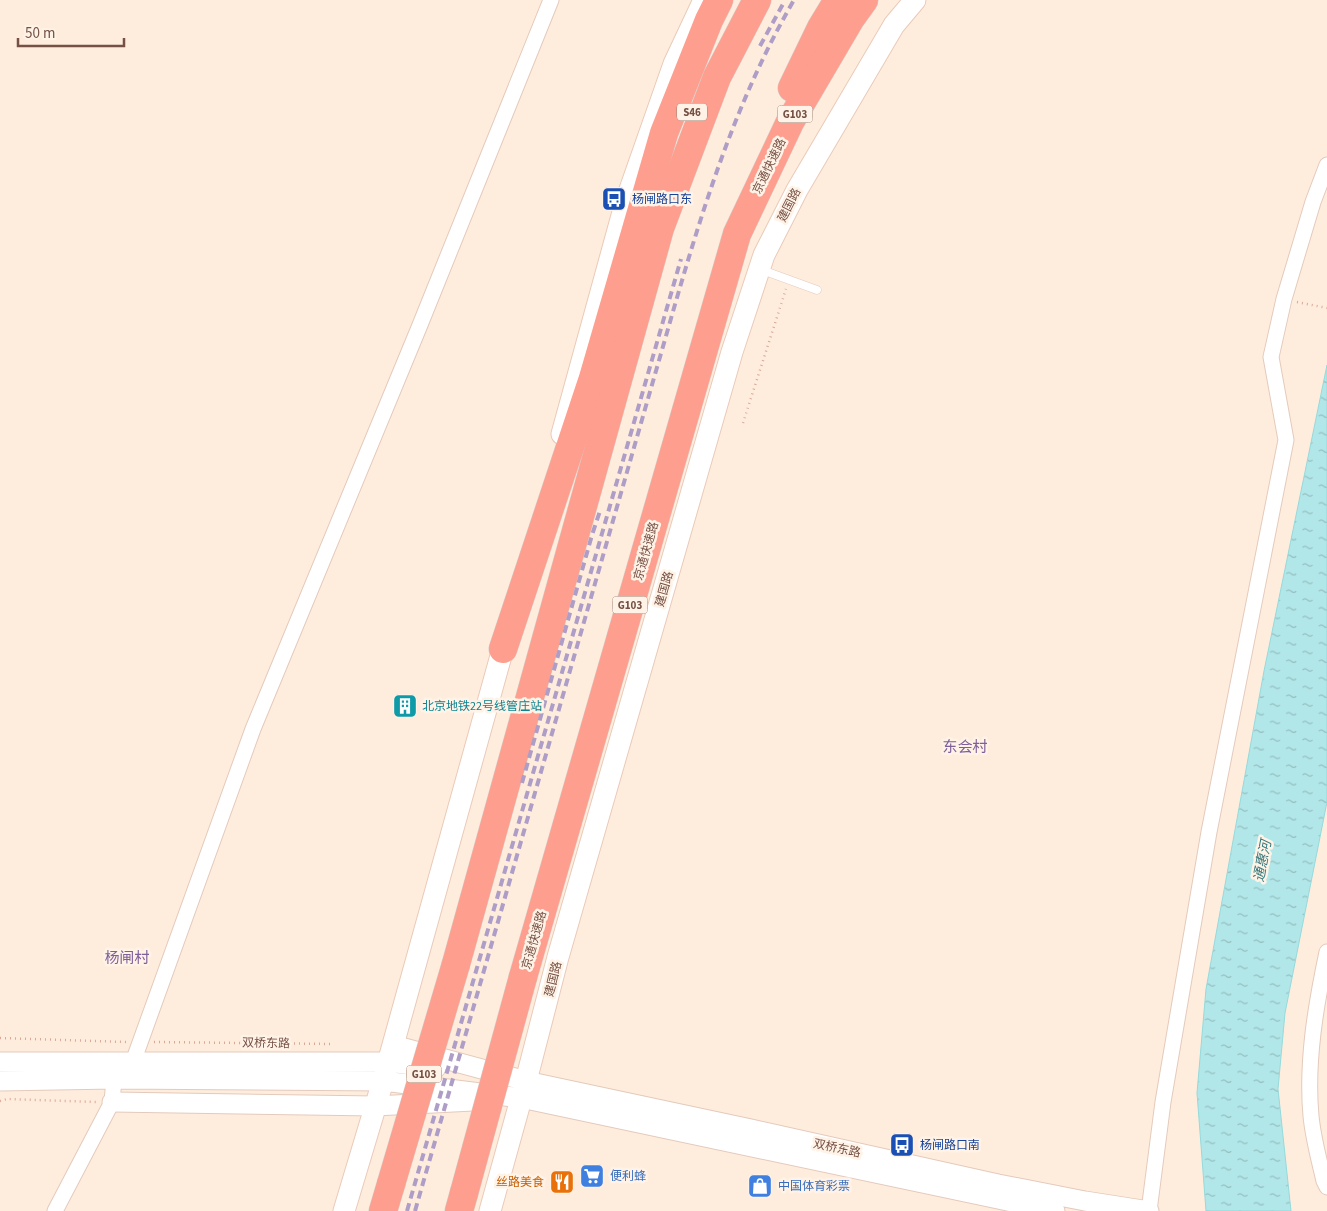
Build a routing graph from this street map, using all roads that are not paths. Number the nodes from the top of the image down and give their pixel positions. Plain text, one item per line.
1 (551, 0) edge
2 (704, 0) edge
3 (719, 0) edge
4 (736, 0) edge
5 (757, 0) edge
6 (838, 0) edge
7 (864, 0) edge
8 (915, 0) edge
9 (1327, 165) edge
10 (660, 228) junction
11 (737, 234) junction
12 (760, 270) junction
13 (817, 290) dead end
14 (503, 649) junction
15 (1327, 952) edge
16 (0, 1062) edge
17 (132, 1062) junction
18 (388, 1063) junction
19 (114, 1079) junction
20 (0, 1080) edge
21 (524, 1090) junction
22 (112, 1102) junction
23 (375, 1106) junction
24 (1327, 1187) edge
25 (461, 1202) edge
26 (55, 1211) edge
27 (344, 1211) edge
28 (383, 1211) edge
29 (490, 1211) edge
30 (1056, 1211) edge
31 (1149, 1211) edge

1 - 17 street
2 - 14 main road
3 - 14 highway
4 - 10 highway, S46
5 - 10 highway, G103
6 - 11 highway
7 - 11 highway, 京通快速路 / G103
8 - 12 main road, 建国路
9 - 31 street
10 - 28 highway, G103, bridge
11 - 25 highway, 京通快速路 / G103, bridge
12 - 13 lane
12 - 21 main road, 建国路
14 - 18 main road
15 - 24 street
16 - 17 street, 双桥东路
17 - 18 street, 双桥东路
18 - 19 street, 双桥东路
18 - 21 street, 双桥东路
18 - 21 street, 双桥东路
18 - 23 main road
19 - 20 street, 双桥东路
19 - 22 street
21 - 23 street, 双桥东路
21 - 29 main road, 建国路
21 - 30 street, 双桥东路
21 - 31 street, 双桥东路
22 - 23 street, 双桥东路
22 - 26 street
23 - 27 main road

